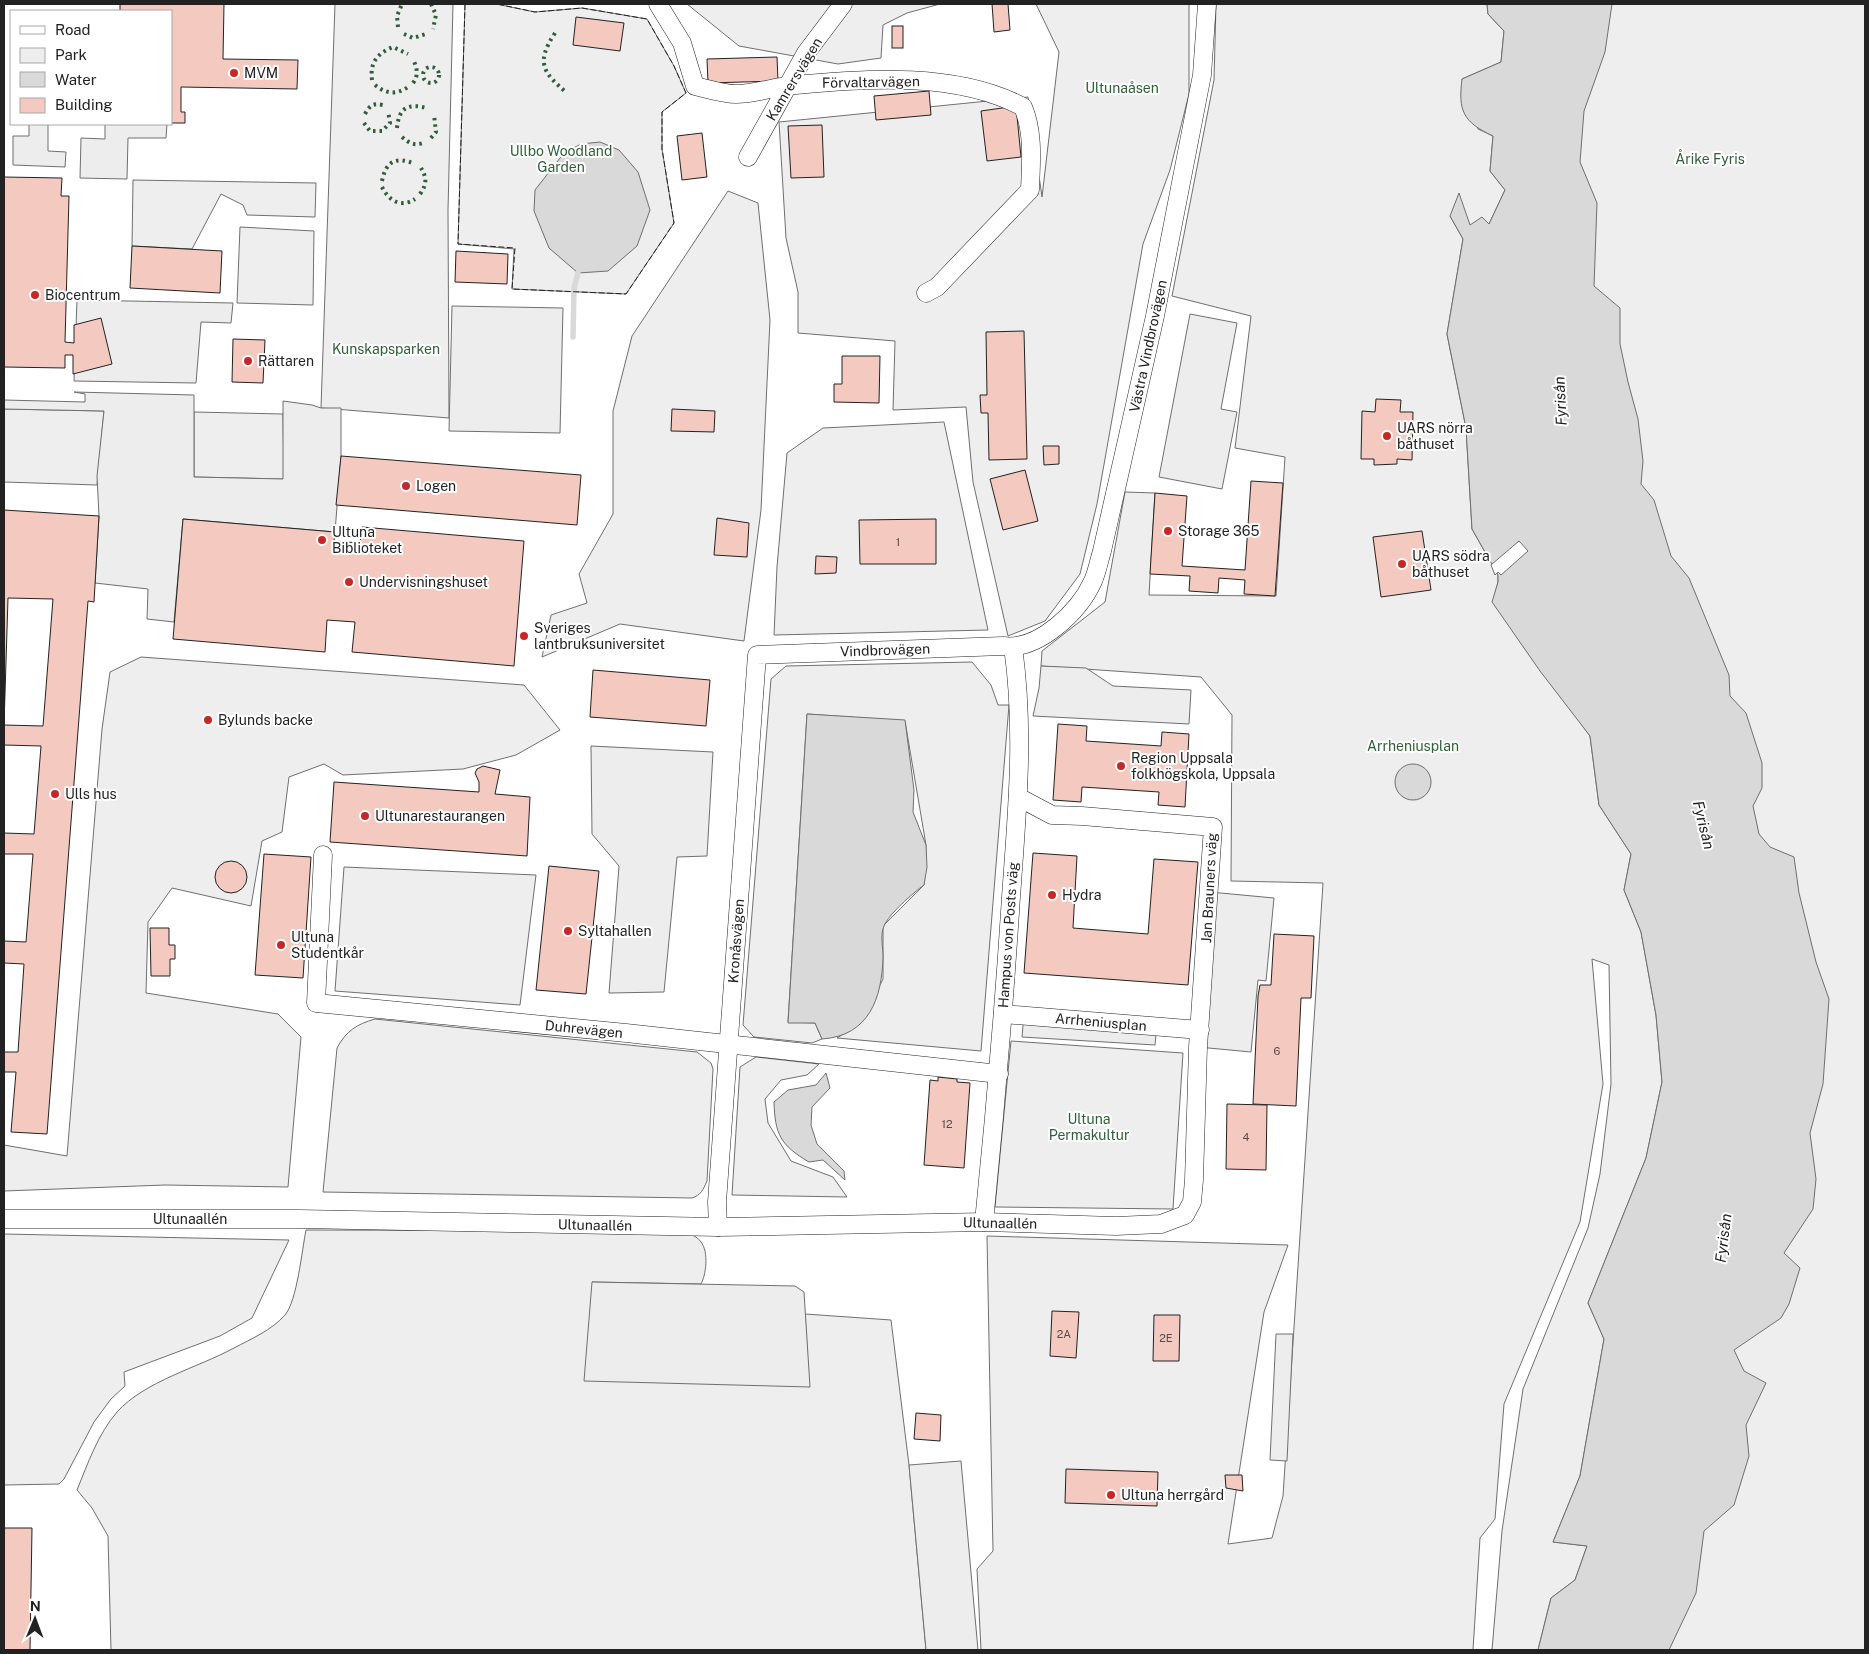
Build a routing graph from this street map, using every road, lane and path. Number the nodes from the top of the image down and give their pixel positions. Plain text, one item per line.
1 (658, 4) edge
2 (843, 4) edge
3 (1207, 4) edge
4 (788, 85) junction
5 (748, 157) dead end
6 (926, 293) dead end
7 (1013, 647) junction
8 (757, 655) joint
9 (1018, 797) junction
10 (323, 855) dead end
11 (1003, 1014) junction
12 (1200, 1030) junction
13 (729, 1045) junction
14 (999, 1074) junction
15 (4, 1219) edge
16 (984, 1222) junction
17 (718, 1227) junction

1 - 4 street, Förvaltarvägen
2 - 4 street, Kamrersvägen
3 - 7 street, Västra Vindbrovägen
4 - 5 street, Kamrersvägen
4 - 6 street, Förvaltarvägen
7 - 8 street, Vindbrovägen
7 - 9 street, Hampus von Posts väg
8 - 13 street, Kronåsvägen
9 - 11 street, Hampus von Posts väg
9 - 12 street, Jan Brauners väg
10 - 13 street, Duhrevägen
11 - 12 street, Arrheniusplan
11 - 14 street, Hampus von Posts väg
12 - 16 street, Ultunaallén
13 - 14 street, Duhrevägen
13 - 17 street, Kronåsvägen
14 - 16 street, Hampus von Posts väg
15 - 17 street, Ultunaallén
16 - 17 street, Ultunaallén

